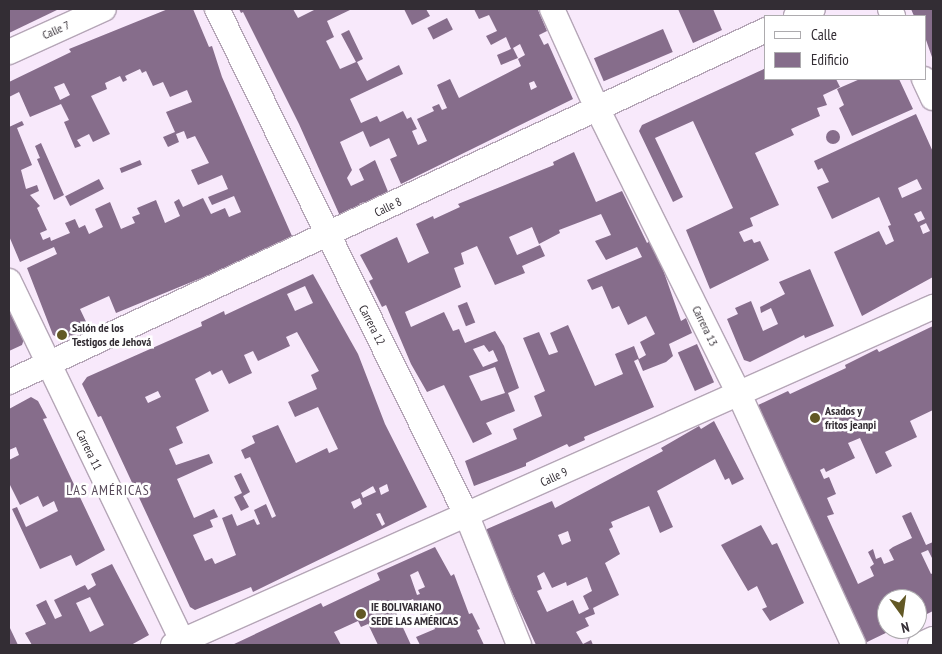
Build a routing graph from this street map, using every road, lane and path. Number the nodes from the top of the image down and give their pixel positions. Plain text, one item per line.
1 (104, 9) edge
2 (217, 9) edge
3 (552, 9) edge
4 (813, 9) edge
5 (798, 15) edge
6 (764, 31) edge
7 (9, 52) edge
8 (924, 80) edge
9 (933, 98) edge
10 (596, 106) junction
11 (327, 236) junction
12 (9, 281) edge
13 (933, 306) edge
14 (47, 364) junction
15 (9, 382) edge
16 (738, 392) junction
17 (467, 516) junction
18 (933, 639) edge
19 (180, 644) edge
20 (519, 645) edge
21 (854, 645) edge
22 (920, 645) edge

1 - 7 street, Calle 7
2 - 11 street, Carrera 12
3 - 10 street, Carrera 13
4 - 5 street
6 - 10 street, Calle 8
8 - 9 street
10 - 11 street, Calle 8
10 - 16 street, Carrera 13
11 - 14 street, Calle 8
11 - 17 street, Carrera 12
12 - 14 street, Carrera 11
13 - 16 street, Calle 9
14 - 15 street, Calle 8
14 - 19 street, Carrera 11
16 - 17 street, Calle 9
16 - 21 street, Carrera 13
17 - 19 street, Calle 9
17 - 20 street, Carrera 12
18 - 22 street

